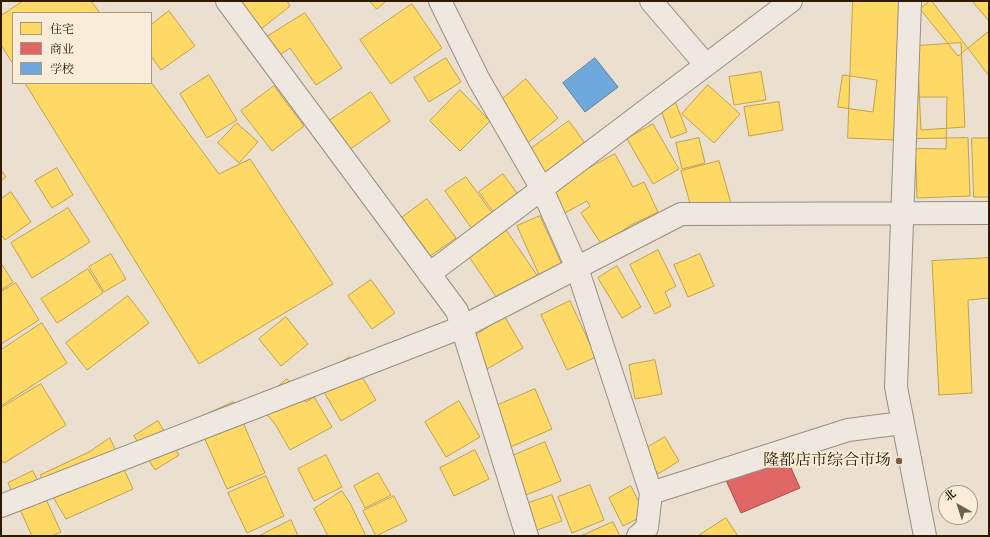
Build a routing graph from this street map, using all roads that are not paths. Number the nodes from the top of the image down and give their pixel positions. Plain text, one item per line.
1 (227, 1) edge
2 (440, 1) edge
3 (651, 1) edge
4 (791, 1) edge
5 (910, 1) edge
6 (706, 65) junction
7 (542, 189) junction
8 (902, 213) junction
9 (989, 213) edge
10 (577, 268) junction
11 (429, 274) junction
12 (462, 327) junction
13 (902, 423) junction
14 (651, 493) junction
15 (1, 506) edge
16 (527, 536) edge
17 (638, 536) edge
18 (925, 536) edge

1 - 11 street
2 - 7 street
3 - 6 street
4 - 6 street
5 - 8 street
6 - 7 street
7 - 10 street
7 - 11 street
8 - 9 street
8 - 10 street
8 - 13 street
10 - 12 street
10 - 14 street
11 - 12 street
12 - 15 street
12 - 16 street
13 - 14 street
13 - 18 street
14 - 17 street

